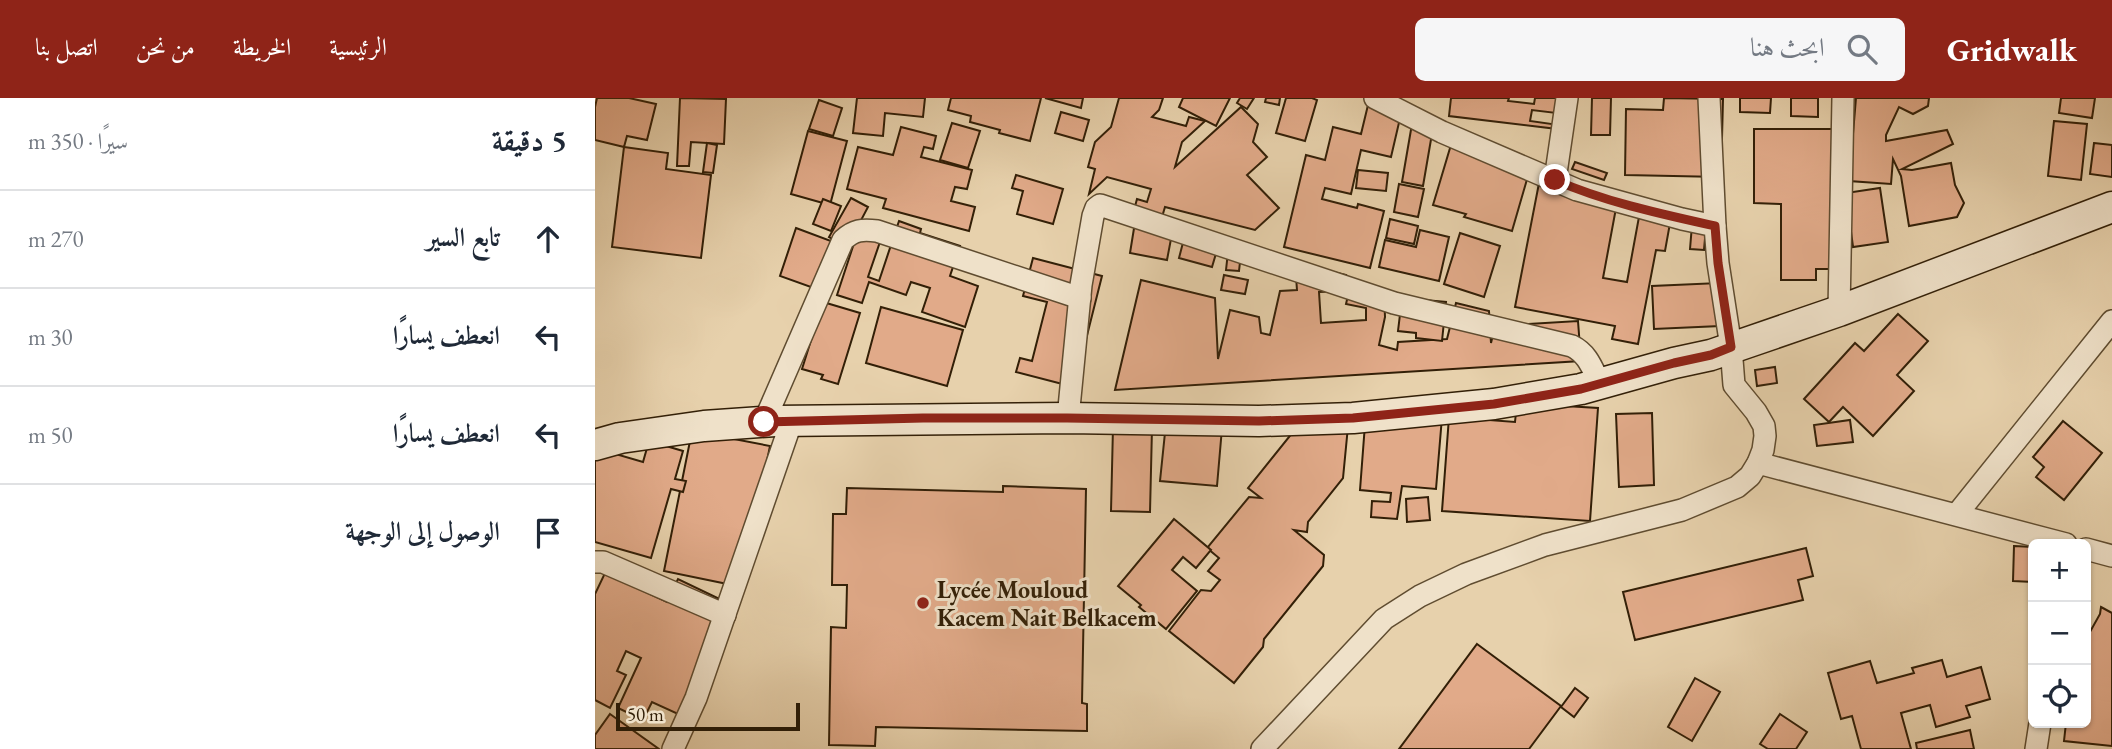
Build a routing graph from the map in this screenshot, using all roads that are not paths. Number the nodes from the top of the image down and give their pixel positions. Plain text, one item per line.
1 (1375, 98) edge
2 (1567, 98) edge
3 (1709, 98) edge
4 (1843, 98) edge
5 (1555, 180) junction
6 (2112, 207) edge
7 (1715, 226) junction
8 (1080, 298) junction
9 (1839, 311) junction
10 (2112, 321) edge
11 (1731, 347) junction
12 (1599, 384) junction
13 (1067, 418) junction
14 (778, 421) junction
15 (595, 445) edge
16 (1758, 463) junction
17 (1957, 514) junction
18 (2048, 539) edge
19 (2091, 550) edge
20 (2112, 556) edge
21 (595, 562) edge
22 (725, 615) junction
23 (2039, 728) edge
24 (673, 749) edge
25 (1262, 749) edge
26 (2036, 749) edge

1 - 5 street
2 - 5 street
3 - 7 street
4 - 9 street
5 - 7 street
6 - 9 street
7 - 11 street
8 - 12 street
8 - 13 street
8 - 14 street
9 - 11 street
10 - 17 street
11 - 12 street
11 - 16 street
12 - 13 street
13 - 14 street
14 - 15 street
14 - 22 street
16 - 17 street
16 - 25 street
17 - 18 street
19 - 20 street
21 - 22 street
22 - 24 street
23 - 26 street

